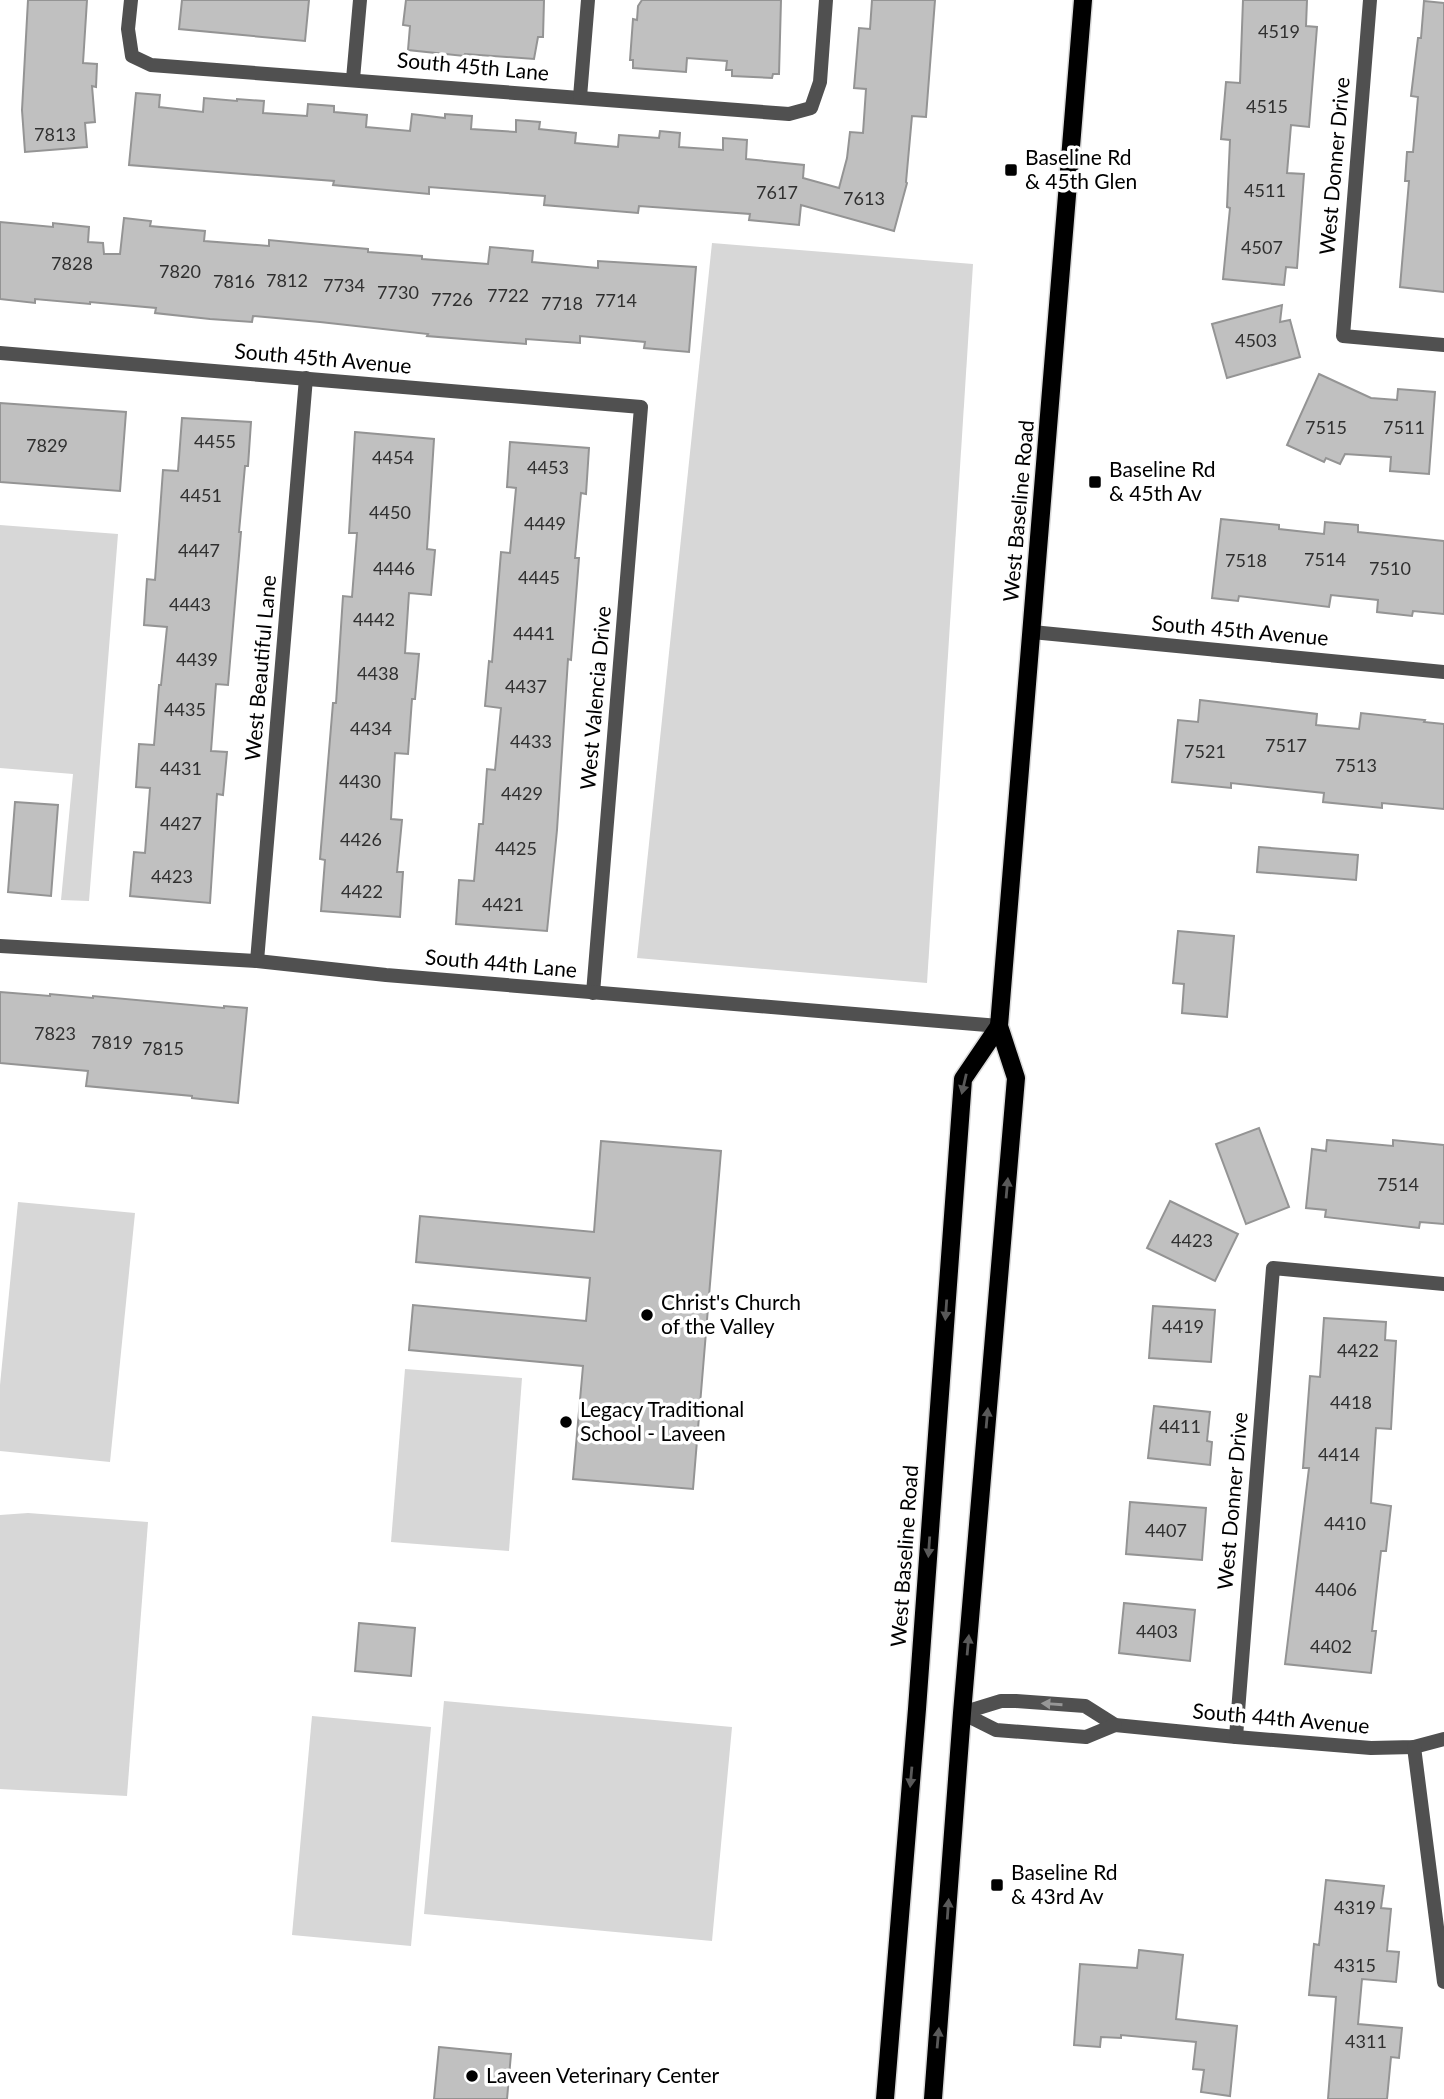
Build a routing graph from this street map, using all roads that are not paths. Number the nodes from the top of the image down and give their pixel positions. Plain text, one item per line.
1 (131, 0) edge
2 (360, 0) edge
3 (588, 0) edge
4 (826, 0) edge
5 (1083, 0) edge
6 (1370, 0) edge
7 (353, 79) junction
8 (580, 97) junction
9 (1444, 345) edge
10 (0, 353) edge
11 (306, 378) junction
12 (641, 407) joint
13 (1032, 632) junction
14 (1444, 672) edge
15 (0, 946) edge
16 (257, 961) junction
17 (593, 993) junction
18 (999, 1026) junction
19 (1444, 1284) edge
20 (962, 1713) junction
21 (1115, 1725) junction
22 (1236, 1737) junction
23 (1444, 1739) edge
24 (1414, 1746) junction
25 (1444, 1982) edge
26 (885, 2099) edge
27 (933, 2099) edge

1 - 7 street, South 45th Lane
2 - 7 street
3 - 8 street
4 - 8 street, South 45th Lane
5 - 13 main road, West Baseline Road
6 - 9 street, West Donner Drive
7 - 8 street, South 45th Lane
10 - 11 street, South 45th Avenue
11 - 12 street, South 45th Avenue
11 - 16 street, West Beautiful Lane
12 - 17 street, West Valencia Drive
13 - 14 street, South 45th Avenue
13 - 18 main road, West Baseline Road
15 - 16 street, South 44th Lane
16 - 17 street, South 44th Lane
17 - 18 street, South 44th Lane
20 -> 18 main road, West Baseline Road
18 -> 26 main road, West Baseline Road
19 - 22 street, West Donner Drive
20 - 21 street, South 44th Avenue
21 -> 20 street, South 44th Avenue
27 -> 20 main road, West Baseline Road
21 - 22 street, South 44th Avenue
22 - 24 street, South 44th Avenue
23 - 24 street, South 44th Avenue
24 - 25 street

